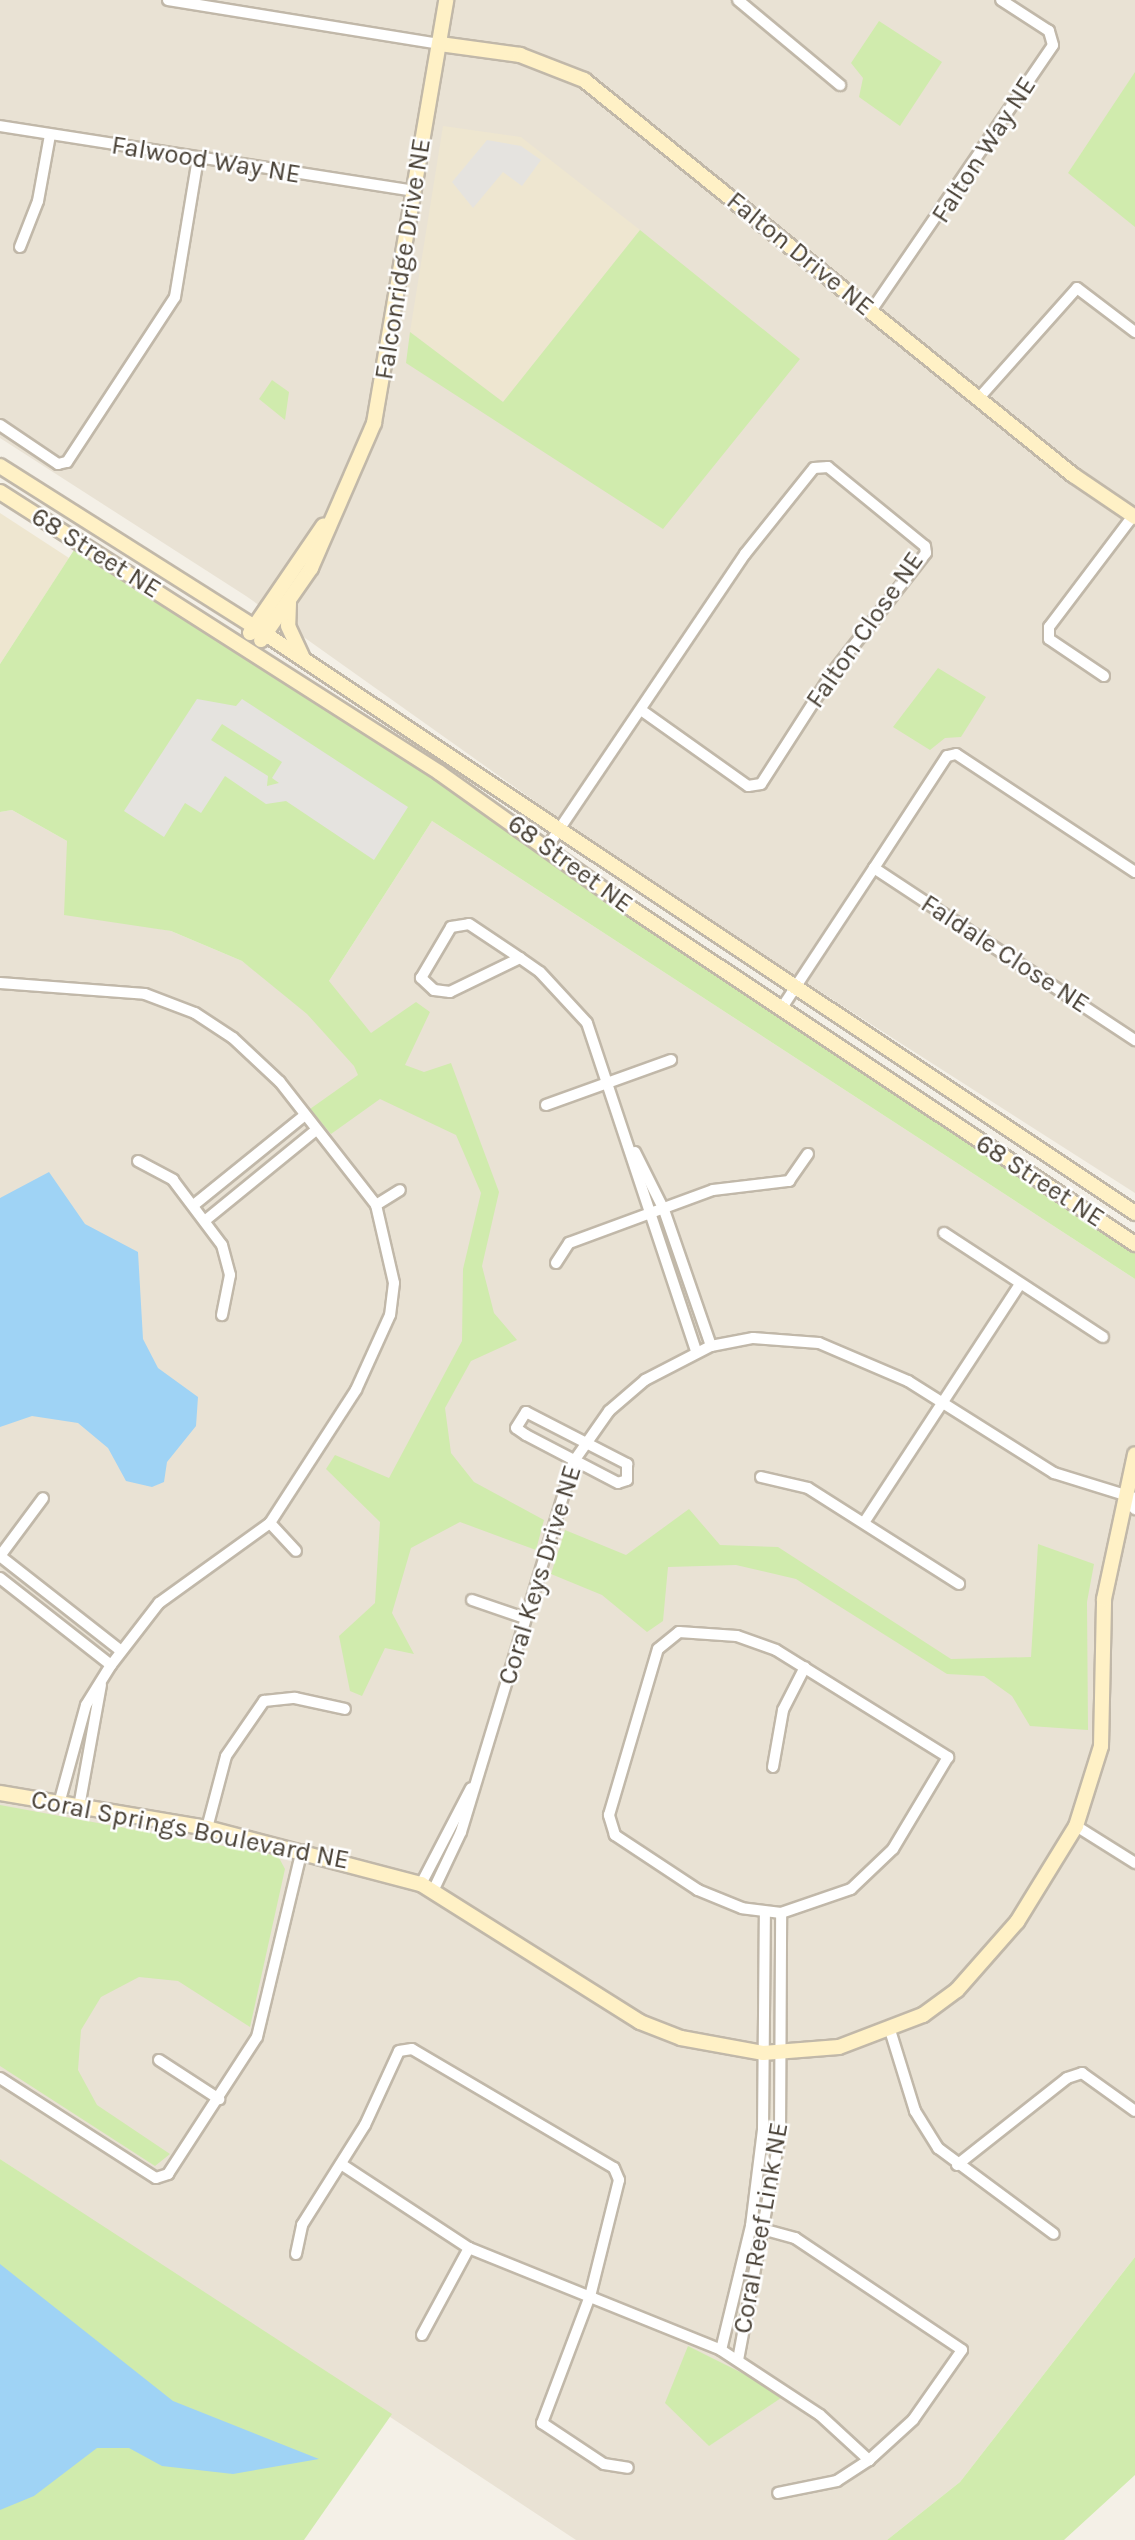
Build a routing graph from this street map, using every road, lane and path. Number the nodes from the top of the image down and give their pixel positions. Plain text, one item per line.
1 (167, 0) edge
2 (446, 0) edge
3 (737, 0) edge
4 (1001, 0) edge
5 (440, 44) junction
6 (840, 85) dead end
7 (0, 126) edge
8 (50, 135) junction
9 (198, 158) junction
10 (413, 191) junction
11 (20, 247) dead end
12 (871, 311) junction
13 (1135, 332) edge
14 (979, 398) junction
15 (0, 425) edge
16 (0, 466) edge
17 (0, 492) edge
18 (335, 510) junction
19 (1134, 516) edge
20 (289, 603) junction
21 (251, 625) junction
22 (267, 635) junction
23 (248, 648) junction
24 (305, 660) junction
25 (1104, 676) dead end
26 (641, 710) junction
27 (559, 829) junction
28 (548, 846) junction
29 (874, 868) junction
30 (1135, 872) edge
31 (520, 958) junction
32 (0, 983) edge
33 (793, 990) junction
34 (780, 1009) junction
35 (1135, 1040) edge
36 (671, 1060) dead end
37 (611, 1084) junction
38 (546, 1105) dead end
39 (305, 1115) junction
40 (316, 1130) junction
41 (635, 1152) junction
42 (808, 1154) dead end
43 (138, 1161) dead end
44 (400, 1190) dead end
45 (195, 1204) junction
46 (376, 1205) junction
47 (657, 1213) junction
48 (1135, 1213) edge
49 (207, 1219) junction
50 (944, 1233) dead end
51 (1135, 1244) edge
52 (556, 1263) dead end
53 (1020, 1284) junction
54 (222, 1315) dead end
55 (1103, 1337) dead end
56 (711, 1346) junction
57 (696, 1351) junction
58 (941, 1403) junction
59 (585, 1441) junction
60 (1135, 1454) edge
61 (574, 1461) junction
62 (761, 1477) dead end
63 (1135, 1486) edge
64 (43, 1498) dead end
65 (1131, 1502) edge
66 (865, 1521) junction
67 (270, 1523) junction
68 (296, 1551) dead end
69 (0, 1556) edge
70 (0, 1578) edge
71 (959, 1584) dead end
72 (472, 1600) dead end
73 (525, 1618) junction
74 (121, 1651) junction
75 (111, 1665) junction
76 (805, 1667) junction
77 (102, 1681) junction
78 (345, 1709) dead end
79 (773, 1767) dead end
80 (0, 1793) edge
81 (59, 1804) junction
82 (79, 1807) junction
83 (1076, 1826) junction
84 (207, 1828) junction
85 (302, 1850) junction
86 (1135, 1863) edge
87 (427, 1887) junction
88 (765, 1912) junction
89 (781, 1913) junction
90 (890, 2030) junction
91 (763, 2053) junction
92 (781, 2053) junction
93 (159, 2060) dead end
94 (0, 2078) edge
95 (219, 2099) junction
96 (1135, 2111) edge
97 (341, 2164) junction
98 (957, 2165) junction
99 (751, 2226) junction
100 (765, 2230) junction
101 (1054, 2234) dead end
102 (469, 2248) junction
103 (296, 2255) dead end
104 (590, 2296) junction
105 (422, 2335) dead end
106 (720, 2350) junction
107 (738, 2360) junction
108 (869, 2460) junction
109 (628, 2468) dead end
110 (778, 2493) dead end

1 - 5 street
2 - 5 street, Falconridge Drive NE
3 - 6 street
4 - 12 street, Falton Way NE
5 - 10 street, Falconridge Drive NE
5 - 12 street, Falton Drive NE
7 - 8 street, Falwood Way NE
8 - 9 street, Falwood Way NE
8 - 11 street
9 - 10 street, Falwood Way NE
9 - 15 street
10 - 18 street, Falconridge Drive NE
12 - 14 street, Falton Drive NE
13 - 14 street
14 - 19 street, Falton Drive NE
16 - 21 street, 68 Street NE
17 - 23 street, 68 Street NE
18 - 20 street, Falconridge Drive NE
18 - 21 street, Falconridge Drive NE
19 - 25 street
20 - 22 street, Falconridge Drive NE
20 - 24 street
21 - 22 street, 68 Street NE
21 - 23 street, Falconridge Drive NE
22 - 23 street, Falconridge Drive NE
22 - 24 street, 68 Street NE
23 - 28 street, 68 Street NE
24 - 27 street, 68 Street NE
26 - 26 street, Falton Close NE
26 - 27 street, Falton Close NE
27 - 28 street, Falton Close NE
27 - 33 street, 68 Street NE
28 - 34 street, 68 Street NE
29 - 30 street
29 - 33 street
29 - 35 street, Faldale Close NE
31 - 31 street
31 - 37 street
32 - 39 street
33 - 34 street
33 - 48 street, 68 Street NE
34 - 51 street, 68 Street NE
36 - 37 street
37 - 38 street
37 - 41 street
39 - 40 street
39 - 45 street
40 - 46 street
40 - 49 street
41 - 47 street
41 - 47 street
42 - 47 street
43 - 45 street
44 - 46 street
45 - 49 street
46 - 67 street
47 - 52 street
47 - 56 street
47 - 57 street
49 - 54 street
50 - 53 street
53 - 55 street
53 - 58 street
56 - 57 street, Coral Keys Drive NE
56 - 58 street, Coral Keys Drive NE
57 - 59 street, Coral Keys Drive NE
58 - 65 street, Coral Keys Drive NE
58 - 66 street
59 - 61 street, Coral Keys Drive NE
59 - 61 street
59 - 61 street
60 - 65 street, Coral Springs Boulevard NE
61 - 73 street, Coral Keys Drive NE
62 - 66 street
63 - 65 street
64 - 69 street
65 - 83 street, Coral Springs Boulevard NE
66 - 71 street
67 - 68 street
67 - 74 street
69 - 74 street
70 - 75 street
72 - 73 street
73 - 87 street, Coral Keys Drive NE
74 - 75 street
75 - 77 street
76 - 79 street
76 - 88 street
76 - 89 street
77 - 81 street
77 - 82 street
78 - 84 street
80 - 81 street, Coral Springs Boulevard NE
81 - 82 street, Coral Springs Boulevard NE
82 - 84 street, Coral Springs Boulevard NE
83 - 86 street
83 - 90 street, Coral Springs Boulevard NE
84 - 85 street, Coral Springs Boulevard NE
85 - 87 street, Coral Springs Boulevard NE
85 - 95 street
87 - 91 street, Coral Springs Boulevard NE
88 - 89 street
88 - 91 street, Coral Reef Link NE
89 - 92 street, Coral Reef Link NE
90 - 92 street, Coral Springs Boulevard NE
90 - 98 street
91 - 92 street, Coral Springs Boulevard NE
91 - 99 street, Coral Reef Link NE
92 - 100 street, Coral Reef Link NE
93 - 95 street
94 - 95 street
96 - 98 street
97 - 102 street
97 - 103 street
97 - 104 street
98 - 101 street
99 - 100 street
99 - 106 street, Coral Reef Link NE
100 - 107 street, Coral Reef Link NE
100 - 108 street
102 - 104 street
102 - 105 street
104 - 106 street
104 - 109 street
106 - 107 street
107 - 108 street
108 - 110 street

